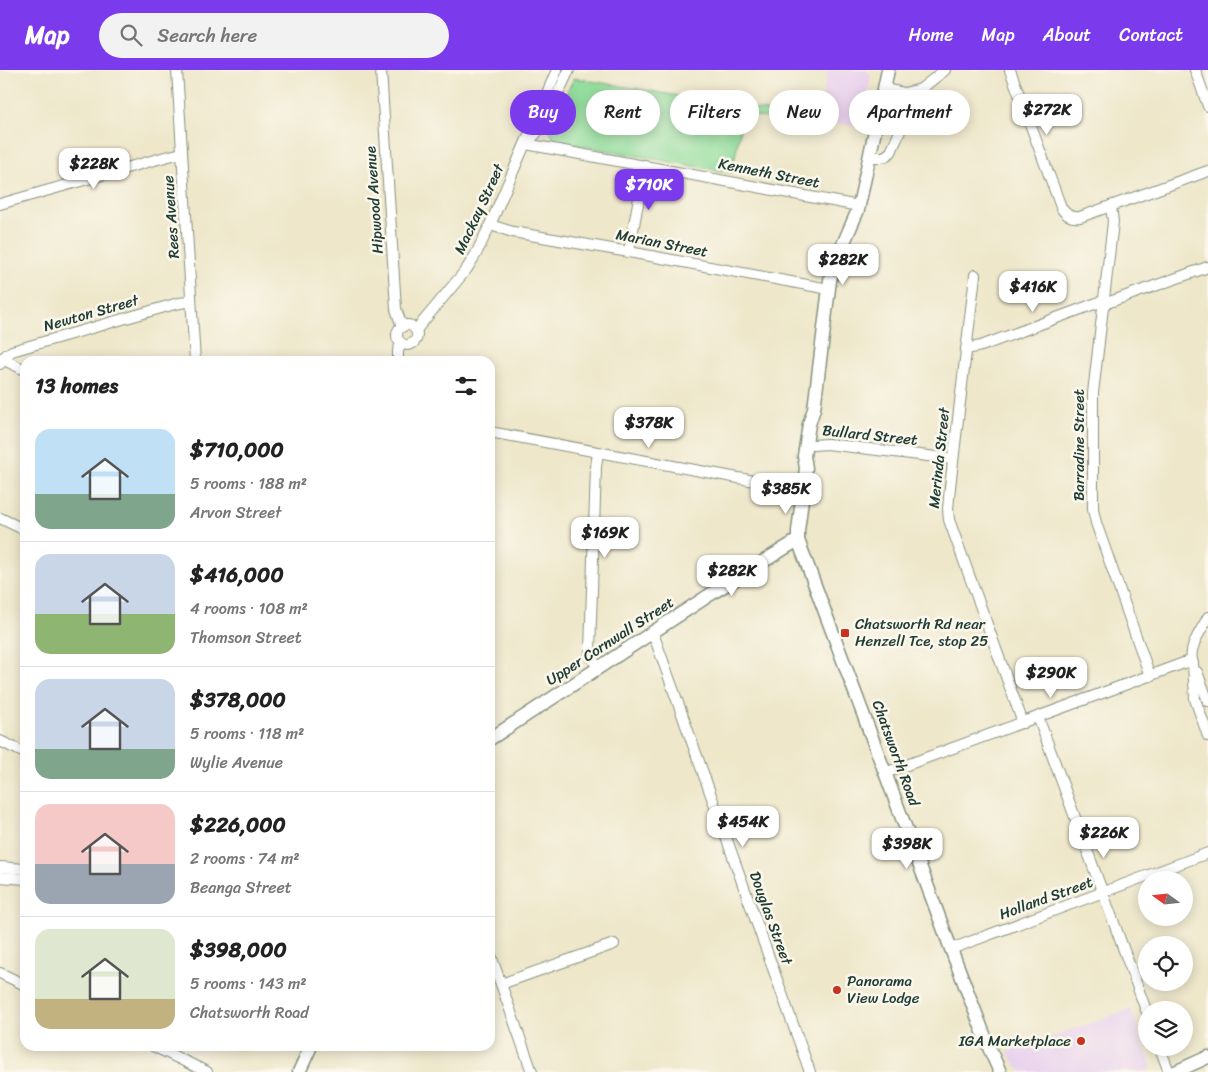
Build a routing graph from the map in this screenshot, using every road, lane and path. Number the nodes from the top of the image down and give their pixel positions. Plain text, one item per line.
1 (177, 70) edge
2 (381, 70) edge
3 (557, 70) edge
4 (569, 70) edge
5 (888, 70) edge
6 (946, 70) edge
7 (1010, 70) edge
8 (1195, 70) edge
9 (922, 88) joint
10 (884, 89) joint
11 (1208, 106) edge
12 (874, 135) edge
13 (898, 135) edge
14 (526, 144) junction
15 (182, 153) junction
16 (870, 157) junction
17 (644, 165) junction
18 (1208, 171) edge
19 (0, 204) edge
20 (859, 206) junction
21 (1111, 206) junction
22 (490, 225) junction
23 (629, 252) junction
24 (1208, 266) edge
25 (975, 275) dead end
26 (829, 289) junction
27 (191, 301) junction
28 (1104, 302) junction
29 (402, 327) junction
30 (416, 330) junction
31 (401, 343) junction
32 (966, 349) junction
33 (195, 356) edge
34 (398, 356) edge
35 (1, 360) edge
36 (20, 368) edge
37 (814, 409) junction
38 (495, 433) edge
39 (813, 445) junction
40 (598, 452) junction
41 (953, 459) junction
42 (806, 468) junction
43 (803, 490) junction
44 (0, 518) edge
45 (20, 528) edge
46 (798, 540) junction
47 (1208, 617) edge
48 (653, 633) junction
49 (1193, 662) junction
50 (598, 668) junction
51 (1150, 676) junction
52 (1208, 701) edge
53 (1038, 717) junction
54 (1023, 723) junction
55 (495, 736) edge
56 (1208, 736) edge
57 (0, 741) edge
58 (20, 751) edge
59 (885, 773) junction
60 (1208, 854) edge
61 (0, 867) edge
62 (20, 868) edge
63 (0, 877) edge
64 (20, 879) edge
65 (1104, 893) junction
66 (614, 944) dead end
67 (951, 949) junction
68 (495, 967) edge
69 (0, 973) edge
70 (20, 983) edge
71 (501, 984) junction
72 (1143, 1001) edge
73 (163, 1051) edge
74 (310, 1051) edge
75 (1163, 1056) edge
76 (1208, 1057) edge
77 (207, 1072) edge
78 (299, 1072) edge
79 (532, 1072) edge
80 (810, 1072) edge
81 (1000, 1072) edge
82 (1169, 1072) edge
83 (1175, 1072) edge

1 - 15 street, Rees Avenue
2 - 29 street, Hipwood Avenue
3 - 14 street, Mackay Street
4 - 14 street, Mackay Street
5 - 10 main road, Chatsworth Road
6 - 9 street
7 - 21 street
8 - 11 street
9 - 10 street
12 - 16 main road, Chatsworth Road
13 - 16 street
14 - 17 street, Kenneth Street
14 - 22 street, Mackay Street
15 - 19 street
15 - 27 street, Rees Avenue
16 - 20 main road, Chatsworth Road
17 - 20 street, Kenneth Street
17 - 23 street
18 - 21 street
20 - 26 main road, Chatsworth Road
21 - 28 street, Barradine Street
22 - 23 street, Marian Street
22 - 30 street, Mackay Street
23 - 26 street, Marian Street
24 - 28 street
25 - 32 street, Merinda Street
26 - 37 main road, Chatsworth Road
27 - 33 street, Rees Avenue
27 - 35 street, Newton Street
28 - 32 street
28 - 51 street, Barradine Street
29 - 30 street
29 - 31 street
30 - 31 street
31 - 34 street
32 - 41 street, Merinda Street
35 - 36 street
37 - 39 main road, Chatsworth Road
37 - 42 main road, Chatsworth Road
38 - 40 street
39 - 41 street, Bullard Street
39 - 42 main road, Chatsworth Road
40 - 43 street
40 - 50 street
41 - 54 street, Merinda Street
42 - 43 main road, Chatsworth Road
43 - 46 main road, Chatsworth Road
44 - 45 street
46 - 48 main road, Upper Cornwall Street
46 - 59 main road, Chatsworth Road
47 - 49 street
48 - 50 main road, Upper Cornwall Street
48 - 80 street, Douglas Street
49 - 51 street
49 - 52 street
49 - 56 street
50 - 55 main road, Upper Cornwall Street
51 - 53 street
53 - 54 street
53 - 65 street
54 - 59 street
57 - 58 street
59 - 67 main road, Chatsworth Road
60 - 65 street, Holland Street
61 - 62 street
63 - 64 street
65 - 67 street, Holland Street
65 - 72 street
66 - 71 street
67 - 81 main road, Chatsworth Road
68 - 71 street
69 - 70 street
71 - 79 street
73 - 77 street
74 - 78 main road
75 - 82 street
76 - 83 main road

